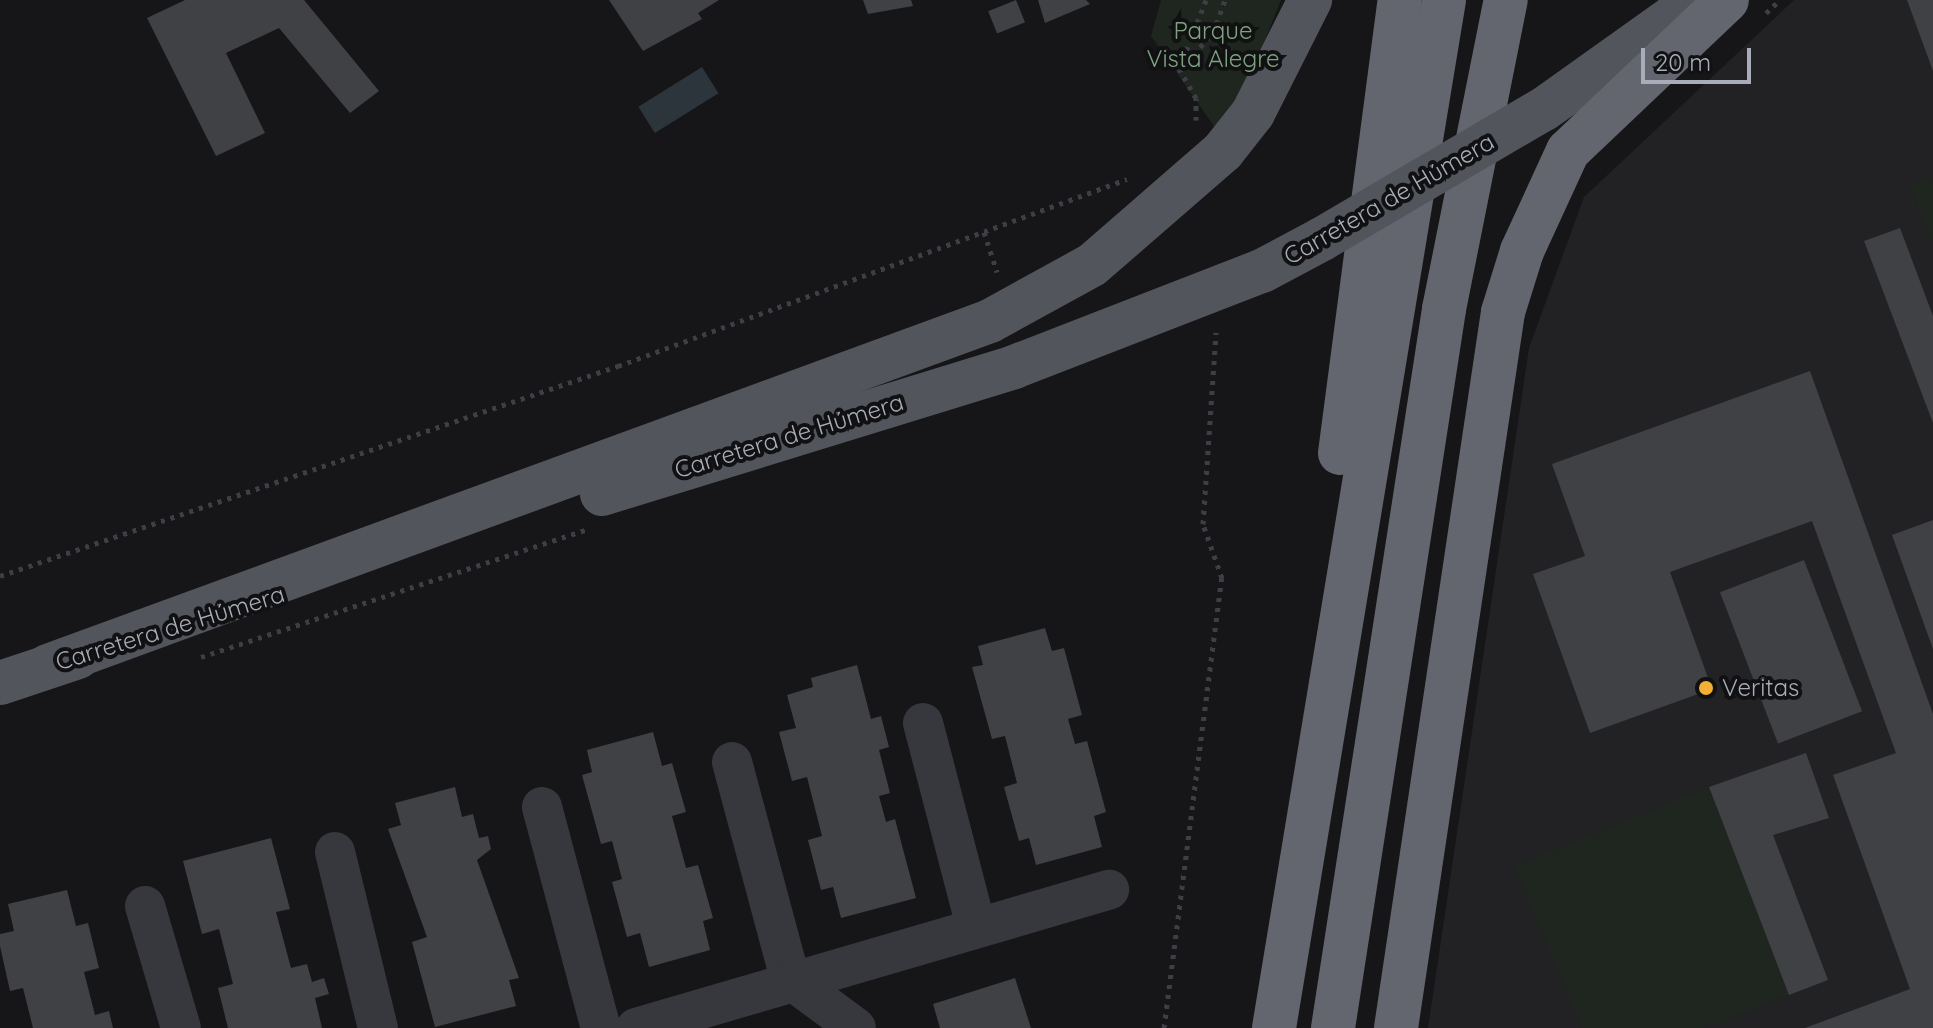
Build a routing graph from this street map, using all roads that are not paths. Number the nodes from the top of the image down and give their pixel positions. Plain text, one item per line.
1 (1310, 0) edge
2 (1400, 0) edge
3 (1444, 0) edge
4 (1506, 0) edge
5 (1697, 0) edge
6 (1727, 0) edge
7 (48, 666) junction
8 (0, 683) edge
9 (923, 723) dead end
10 (1322, 739) junction
11 (732, 762) dead end
12 (542, 807) dead end
13 (335, 852) dead end
14 (1109, 890) dead end
15 (145, 906) dead end
16 (976, 926) junction
17 (790, 979) junction
18 (181, 1028) edge
19 (378, 1028) edge
20 (601, 1028) edge
21 (636, 1028) edge
22 (856, 1028) edge
23 (1274, 1028) edge
24 (1333, 1028) edge
25 (1396, 1028) edge

1 - 7 main road
2 - 10 highway
3 - 10 highway
4 - 24 highway
5 - 7 main road, Carretera de Húmera, bridge
6 - 25 highway
7 - 8 main road, Carretera de Húmera
9 - 16 street
10 - 23 highway
11 - 17 street
12 - 20 street
13 - 19 street
14 - 16 street
15 - 18 street
16 - 17 street
17 - 21 street
17 - 22 street

